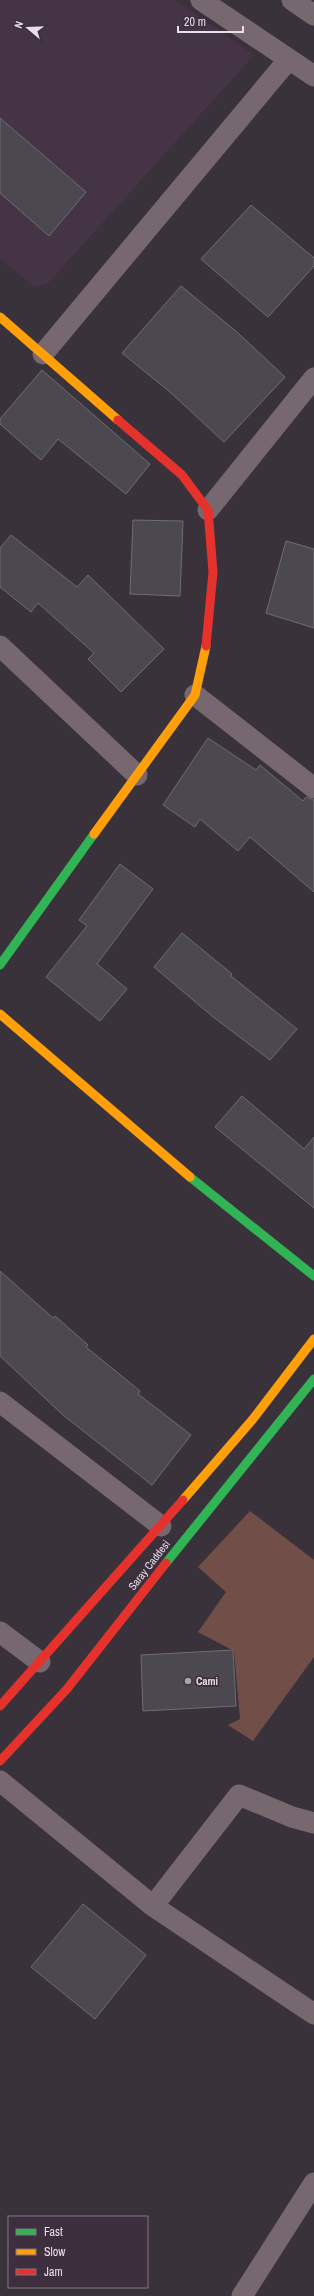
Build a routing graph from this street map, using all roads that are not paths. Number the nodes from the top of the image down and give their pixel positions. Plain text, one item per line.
1 (201, 0) edge
2 (292, 0) edge
3 (314, 15) edge
4 (289, 59) junction
5 (314, 76) edge
6 (0, 317) edge
7 (43, 354) junction
8 (314, 378) edge
9 (208, 510) junction
10 (0, 646) edge
11 (195, 695) junction
12 (137, 775) junction
13 (314, 788) edge
14 (0, 965) edge
15 (0, 1014) edge
16 (314, 1276) edge
17 (314, 1339) edge
18 (314, 1379) edge
19 (0, 1402) edge
20 (161, 1526) junction
21 (0, 1632) edge
22 (40, 1662) junction
23 (0, 1706) edge
24 (0, 1762) edge
25 (0, 1781) edge
26 (314, 1822) edge
27 (153, 1906) junction
28 (314, 2014) edge
29 (314, 2183) edge
30 (242, 2296) edge

1 - 4 street
2 - 3 street
4 - 5 street
4 - 7 street
6 - 7 street
7 - 9 street
8 - 9 street
9 - 11 street
10 - 12 street
11 - 12 street
11 - 13 street
12 - 14 street
15 - 16 street
17 - 20 street, Saray Caddesi
18 - 24 street, Saray Caddesi
19 - 20 street
20 - 22 street, Saray Caddesi
21 - 22 street
22 - 23 street, Saray Caddesi
25 - 27 street
26 - 27 street
27 - 28 street
29 - 30 street

